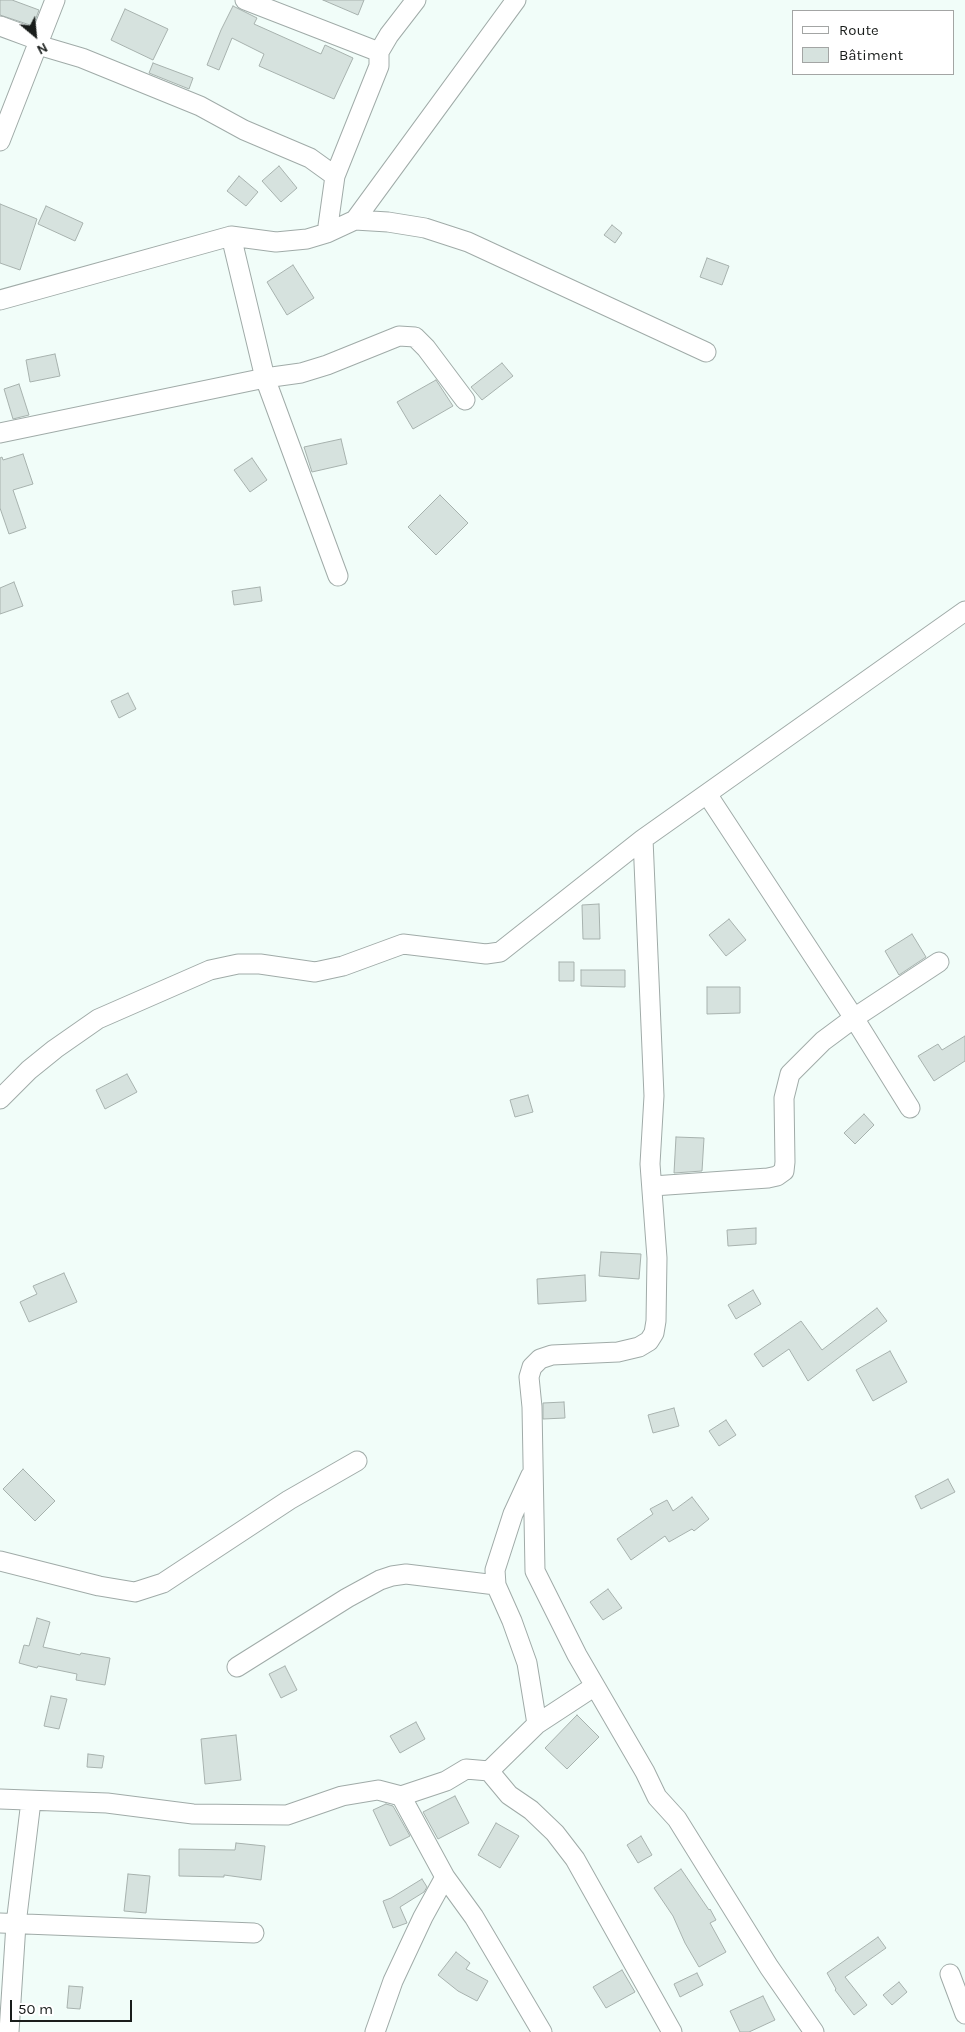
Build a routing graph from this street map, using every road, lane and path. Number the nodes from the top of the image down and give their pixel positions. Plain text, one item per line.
1 (55, 0) edge
2 (245, 0) edge
3 (416, 0) edge
4 (516, 0) edge
5 (0, 26) edge
6 (38, 42) junction
7 (379, 52) junction
8 (0, 141) edge
9 (335, 176) junction
10 (355, 220) junction
11 (327, 233) junction
12 (231, 236) junction
13 (0, 300) edge
14 (706, 352) dead end
15 (265, 378) junction
16 (464, 400) dead end
17 (0, 433) edge
18 (338, 576) dead end
19 (965, 611) edge
20 (707, 794) junction
21 (644, 839) junction
22 (939, 962) dead end
23 (854, 1018) junction
24 (0, 1099) edge
25 (910, 1108) dead end
26 (652, 1186) junction
27 (356, 1461) dead end
28 (532, 1472) junction
29 (0, 1561) edge
30 (496, 1585) junction
31 (237, 1667) dead end
32 (595, 1686) junction
33 (537, 1724) junction
34 (489, 1770) junction
35 (401, 1796) junction
36 (0, 1799) edge
37 (30, 1801) junction
38 (446, 1877) junction
39 (8, 1924) edge
40 (254, 1933) dead end
41 (950, 1974) dead end
42 (965, 2014) edge
43 (9, 2032) edge
44 (375, 2032) edge
45 (542, 2032) edge
46 (672, 2032) edge
47 (814, 2032) edge

1 - 6 street
2 - 7 street
3 - 7 street
4 - 10 street
5 - 6 street
6 - 8 street
6 - 9 street
7 - 9 street
9 - 11 street
10 - 11 street
10 - 14 street
11 - 12 street
12 - 13 street
12 - 15 street
15 - 16 street
15 - 17 street
15 - 18 street
19 - 20 street
20 - 21 street
20 - 23 street
21 - 24 street
21 - 26 street
22 - 23 street
23 - 25 street
23 - 26 street
26 - 28 street
27 - 29 street
28 - 30 street
28 - 32 street
30 - 31 street
30 - 33 street
32 - 33 street
32 - 47 street
33 - 34 street
34 - 35 street
34 - 46 street
35 - 37 street
35 - 38 street
36 - 37 street
37 - 39 street
38 - 44 street
38 - 45 street
39 - 40 street
39 - 43 street
41 - 42 street

